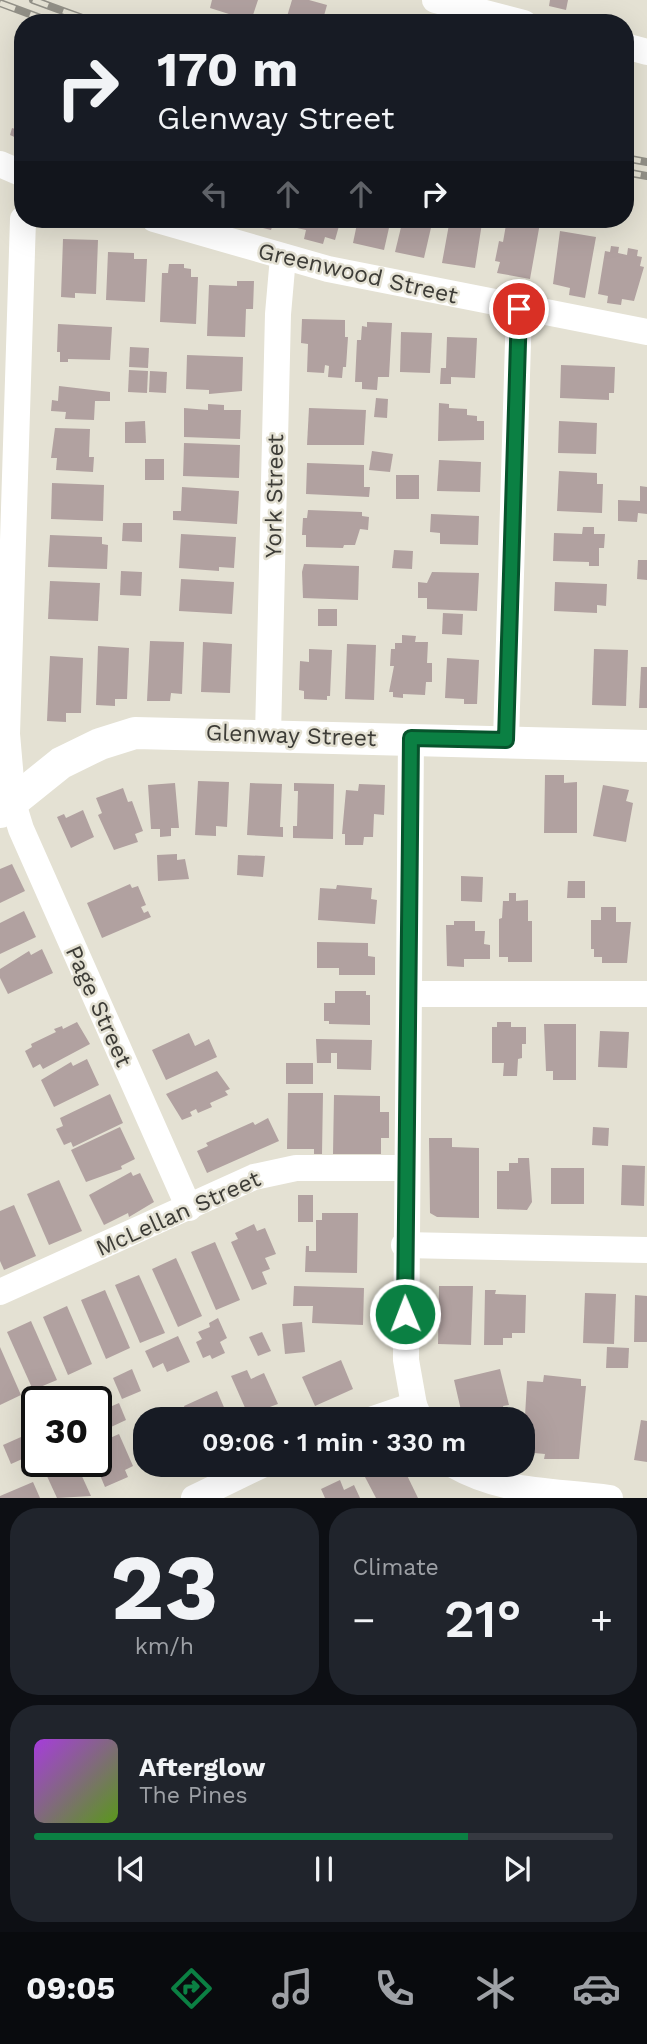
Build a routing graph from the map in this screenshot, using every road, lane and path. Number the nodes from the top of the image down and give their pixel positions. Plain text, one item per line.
1 (435, 0) edge
2 (489, 14) edge
3 (23, 228) edge
4 (185, 228) edge
5 (283, 257) junction
6 (519, 309) junction
7 (647, 332) edge
8 (268, 735) junction
9 (411, 738) junction
10 (506, 740) junction
11 (647, 746) edge
12 (6, 807) edge
13 (410, 994) junction
14 (647, 994) edge
15 (405, 1168) junction
16 (189, 1208) junction
17 (404, 1245) junction
18 (647, 1250) edge
19 (0, 1292) edge
20 (416, 1407) edge
21 (237, 1477) edge
22 (474, 1477) edge
23 (194, 1498) edge
24 (610, 1498) edge

1 - 2 street
3 - 12 street, Page Street
4 - 5 street, Greenwood Street
5 - 6 street, Greenwood Street
5 - 8 street, York Street
6 - 7 street, Greenwood Street
6 - 10 street
8 - 9 street, Glenway Street
8 - 12 street, Glenway Street
9 - 10 street, Glenway Street
9 - 13 street
10 - 11 street, Glenway Street
12 - 16 street, Page Street
13 - 14 street
13 - 15 street
15 - 16 street, McLellan Street
15 - 17 street
16 - 19 street, McLellan Street
17 - 18 street
17 - 20 street
21 - 23 street
22 - 24 street

